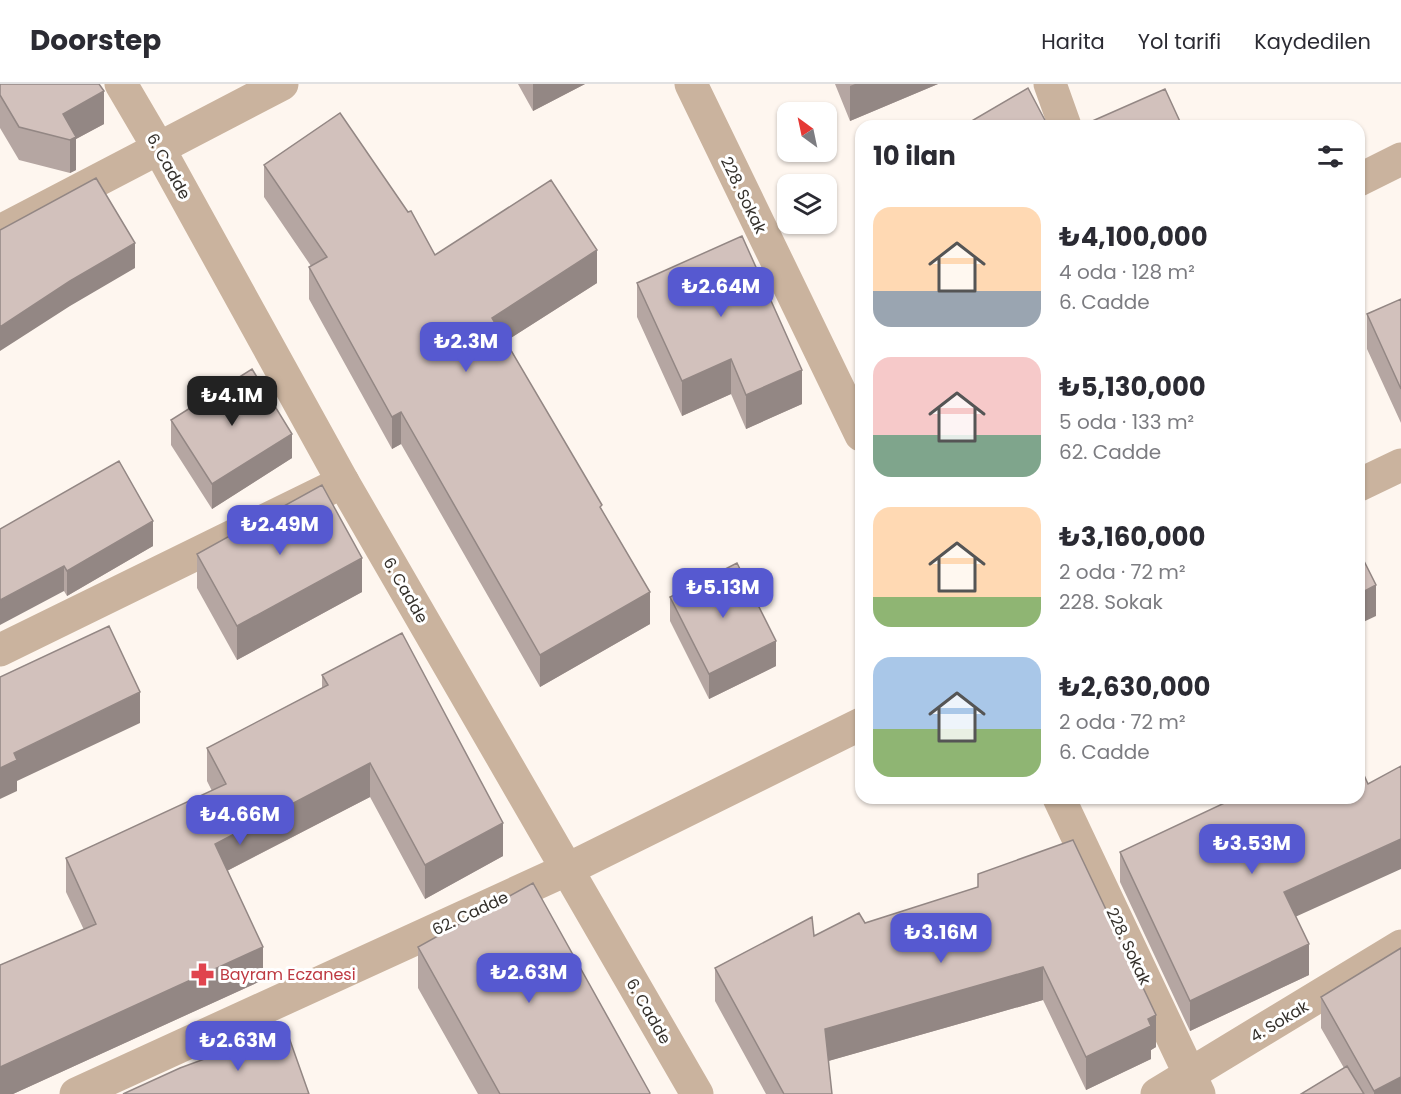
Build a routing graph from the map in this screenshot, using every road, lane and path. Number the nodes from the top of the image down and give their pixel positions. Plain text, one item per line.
1 (121, 84) edge
2 (282, 84) edge
3 (691, 84) edge
4 (1050, 84) edge
5 (1063, 120) edge
6 (158, 147) junction
7 (1401, 159) edge
8 (1365, 177) edge
9 (0, 231) edge
10 (855, 422) edge
11 (1401, 465) edge
12 (343, 482) junction
13 (1365, 482) edge
14 (0, 650) edge
15 (855, 727) edge
16 (1062, 804) edge
17 (568, 868) junction
18 (1401, 946) edge
19 (1194, 1085) edge
20 (76, 1094) edge
21 (697, 1094) edge
22 (1157, 1094) edge

1 - 6 street, 6. Cadde
2 - 6 street
3 - 10 street, 228. Sokak
4 - 5 street
6 - 9 street
6 - 12 street, 6. Cadde
7 - 8 street
11 - 13 street
12 - 14 street
12 - 17 street, 6. Cadde
15 - 17 street, 62. Cadde
16 - 19 street, 228. Sokak
17 - 20 street, 62. Cadde
17 - 21 street, 6. Cadde
18 - 19 street, 4. Sokak
19 - 22 street, 4. Sokak

